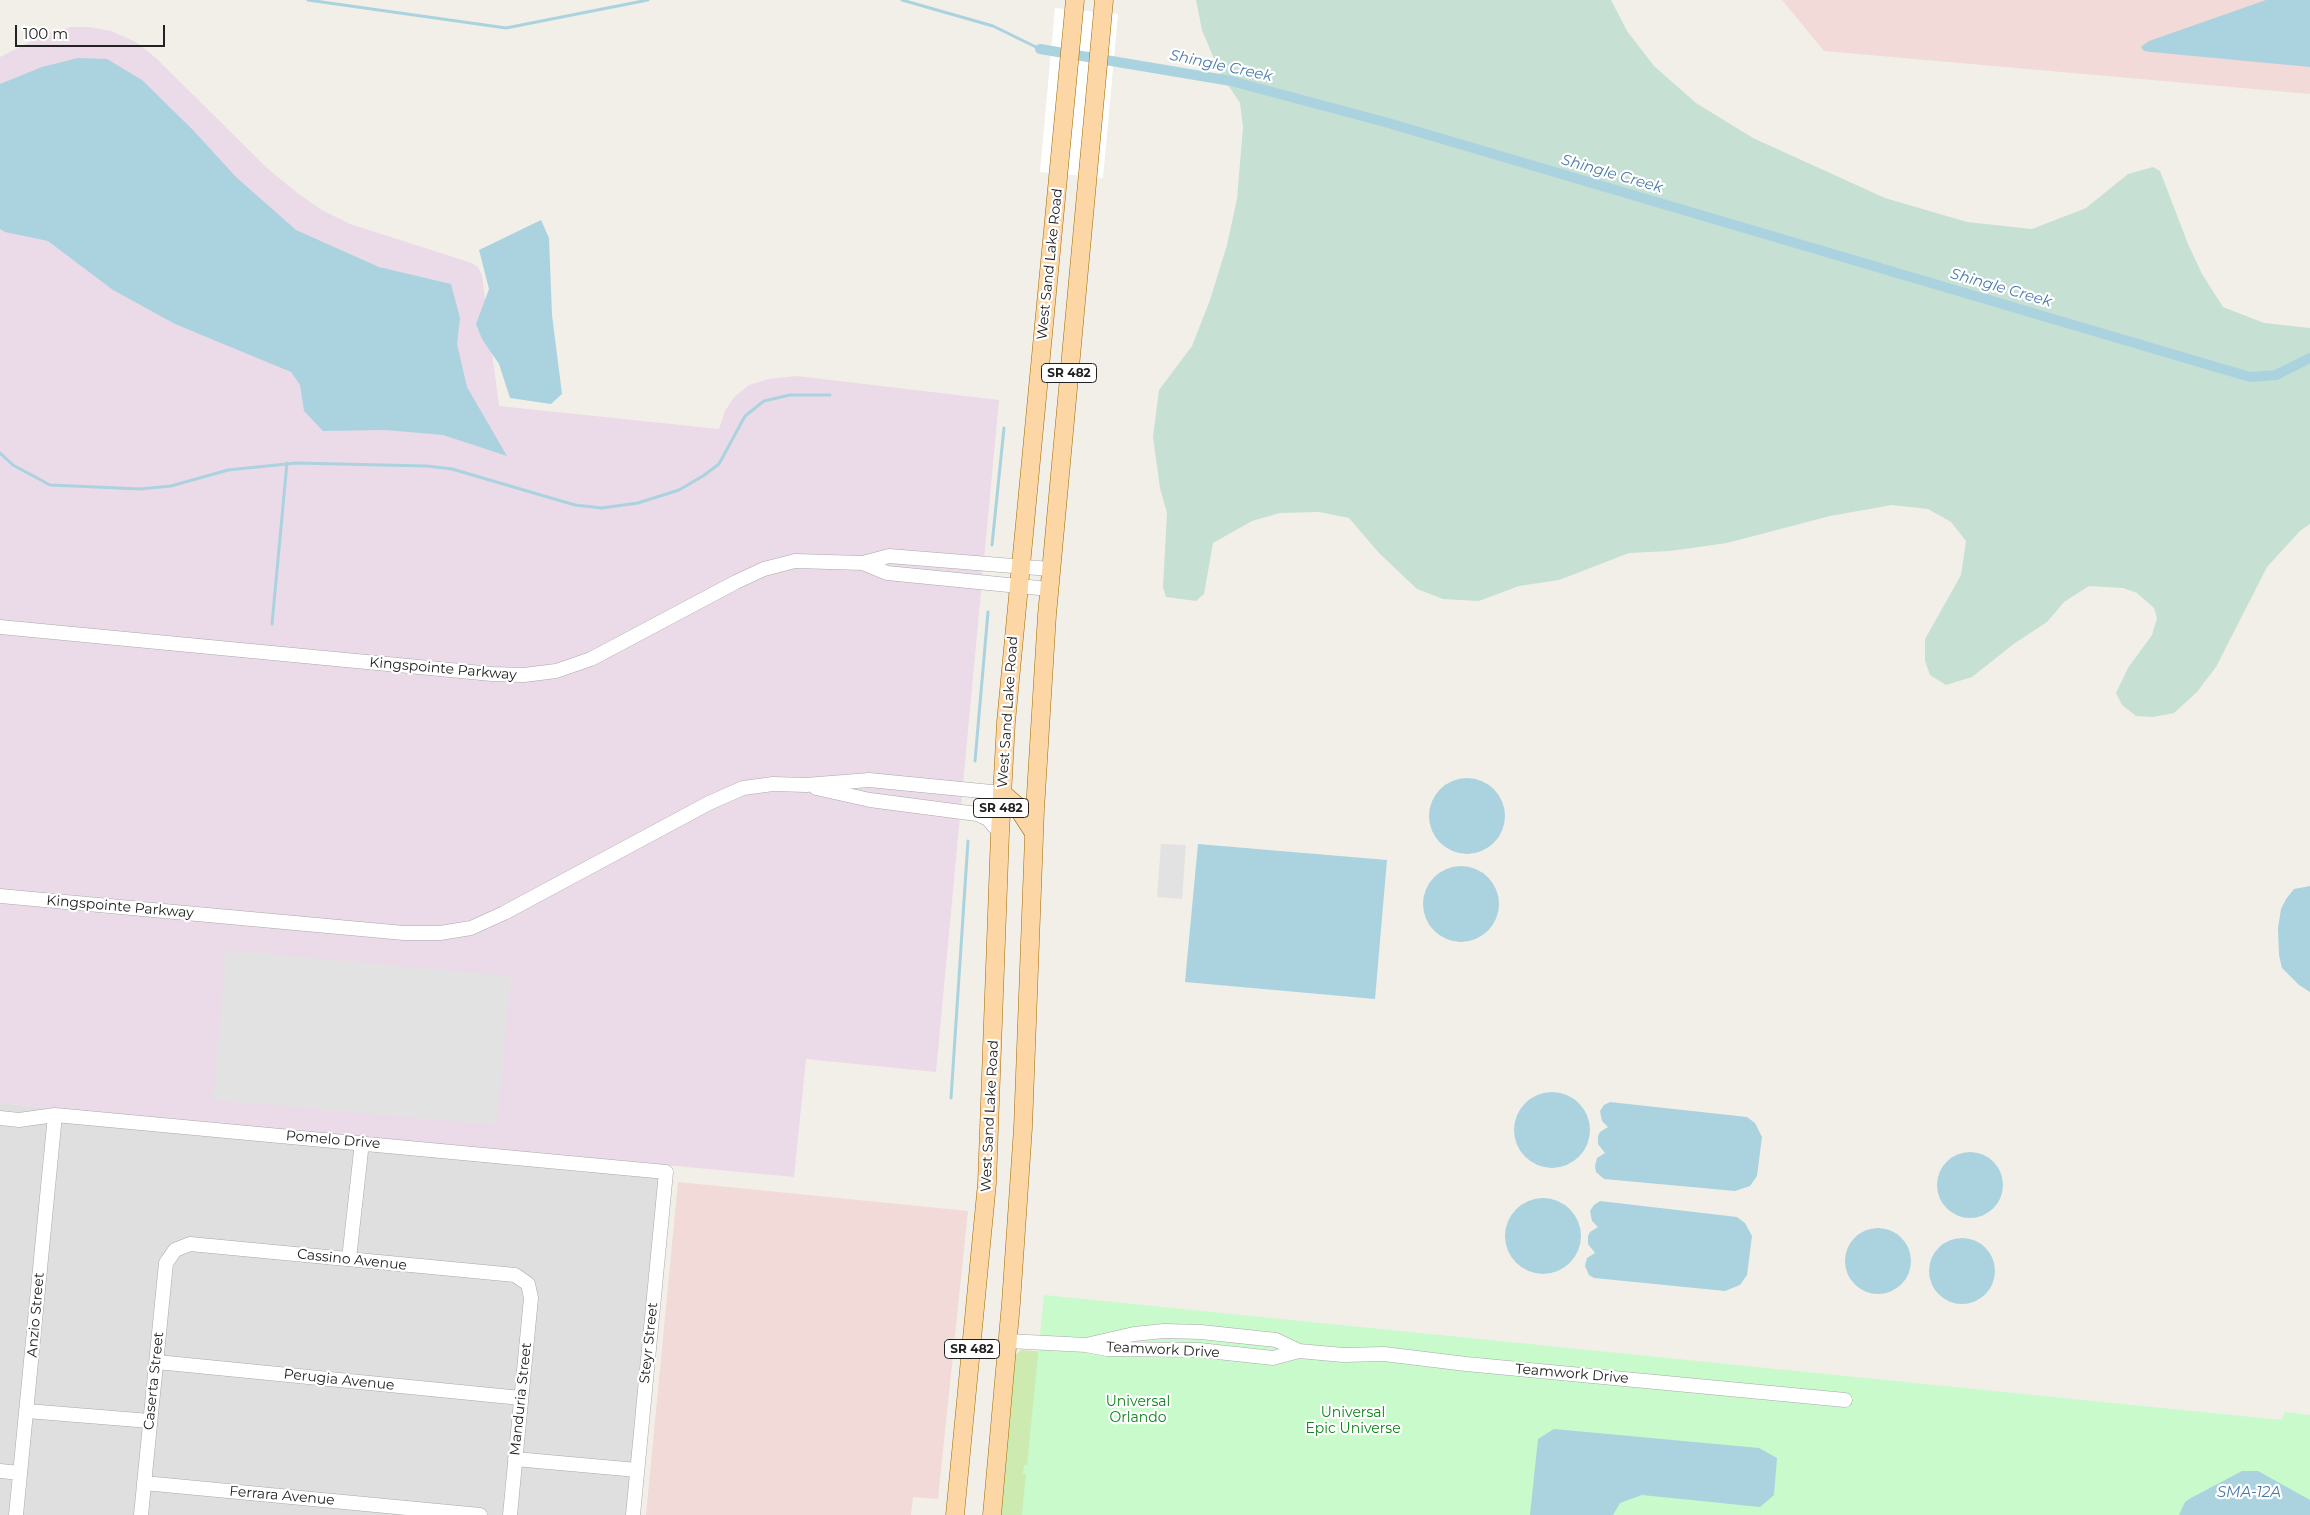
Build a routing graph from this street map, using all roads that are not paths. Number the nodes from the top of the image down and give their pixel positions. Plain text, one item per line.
1 (1075, 5) edge
2 (1103, 6) edge
3 (931, 558) junction
4 (863, 563) junction
5 (1020, 567) junction
6 (1050, 569) junction
7 (929, 578) junction
8 (1018, 587) junction
9 (1049, 589) junction
10 (0, 627) edge
11 (806, 785) junction
12 (1002, 793) junction
13 (1000, 833) junction
14 (1034, 834) junction
15 (0, 896) edge
16 (55, 1115) junction
17 (0, 1118) edge
18 (362, 1142) junction
19 (666, 1172) joint
20 (175, 1250) joint
21 (349, 1259) junction
22 (528, 1284) joint
23 (1008, 1341) junction
24 (156, 1362) junction
25 (521, 1398) junction
26 (1845, 1400) dead end
27 (27, 1411) junction
28 (150, 1422) junction
29 (514, 1459) junction
30 (637, 1470) junction
31 (0, 1471) edge
32 (20, 1473) junction
33 (144, 1483) junction
34 (16, 1515) edge
35 (141, 1515) edge
36 (480, 1515) edge
37 (510, 1515) edge
38 (632, 1515) edge
39 (955, 1515) edge
40 (992, 1515) edge

1 - 5 main road, West Sand Lake Road / SR 482
2 - 6 main road, West Sand Lake Road / SR 482
3 - 4 street, Kingspointe Parkway
3 - 5 street, Kingspointe Parkway
3 - 7 street
4 - 7 street, Kingspointe Parkway
4 - 10 street, Kingspointe Parkway
5 - 6 street, Kingspointe Parkway
5 - 8 main road, West Sand Lake Road / SR 482
6 - 9 main road, West Sand Lake Road / SR 482
7 - 8 street, Kingspointe Parkway
8 - 9 street, Kingspointe Parkway
8 - 12 main road, West Sand Lake Road / SR 482
9 - 14 main road, West Sand Lake Road / SR 482
11 - 12 street, Kingspointe Parkway
11 - 13 street, Kingspointe Parkway
11 - 15 street, Kingspointe Parkway
12 - 13 main road, West Sand Lake Road / SR 482
12 - 14 main road
13 - 39 main road, West Sand Lake Road / SR 482
14 - 23 main road, West Sand Lake Road / SR 482
16 - 17 street, Pomelo Drive
16 - 18 street, Pomelo Drive
16 - 27 street, Anzio Street
18 - 19 street, Pomelo Drive
18 - 21 street
19 - 30 street, Steyr Street
20 - 21 street, Cassino Avenue
20 - 24 street, Caserta Street
21 - 22 street, Cassino Avenue
22 - 25 street, Manduria Street
23 - 26 street, Teamwork Drive
23 - 40 main road, West Sand Lake Road / SR 482
24 - 25 street, Perugia Avenue
24 - 28 street, Caserta Street
25 - 29 street, Manduria Street
27 - 28 street
27 - 32 street, Anzio Street
28 - 33 street, Caserta Street
29 - 30 street
29 - 37 street, Manduria Street
30 - 38 street, Steyr Street
31 - 32 street
32 - 34 street, Anzio Street
33 - 35 street, Caserta Street
33 - 36 street, Ferrara Avenue

